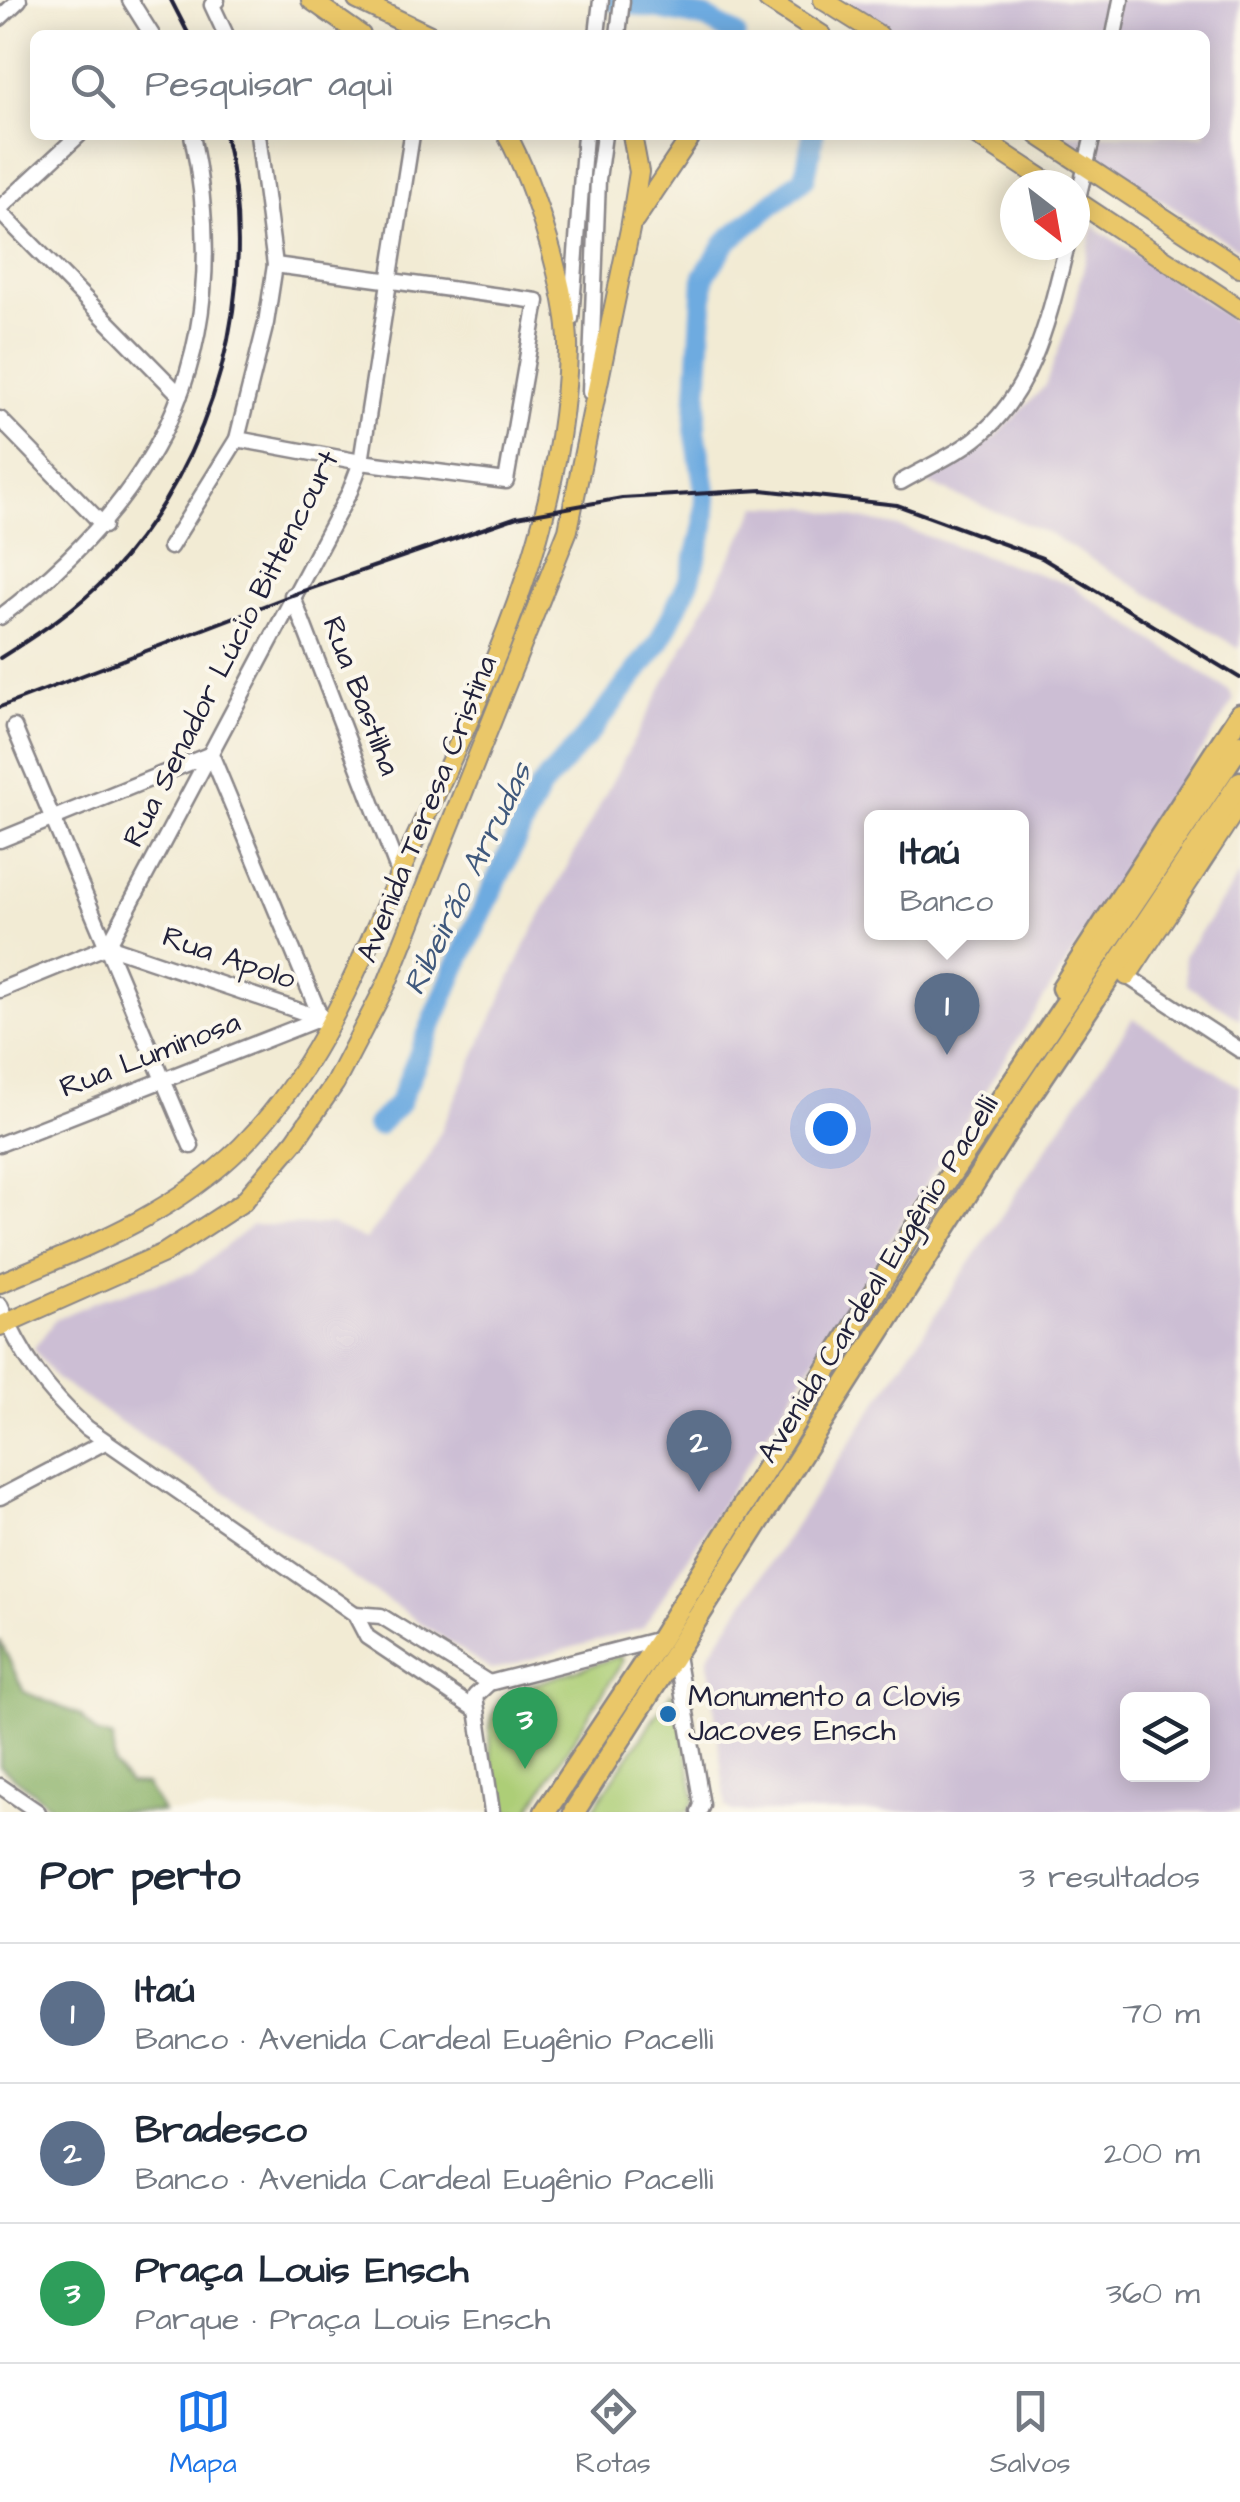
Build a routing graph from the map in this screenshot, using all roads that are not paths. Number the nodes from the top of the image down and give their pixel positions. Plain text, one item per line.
1 (19, 0) edge
2 (130, 0) edge
3 (311, 0) edge
4 (357, 0) edge
5 (602, 0) edge
6 (622, 0) edge
7 (768, 0) edge
8 (823, 0) edge
9 (1121, 0) edge
10 (215, 2) edge
11 (0, 18) edge
12 (149, 30) edge
13 (224, 30) edge
14 (354, 30) edge
15 (420, 30) edge
16 (598, 30) edge
17 (619, 30) edge
18 (814, 30) edge
19 (871, 30) edge
20 (1115, 30) edge
21 (75, 140) edge
22 (193, 140) edge
23 (260, 140) edge
24 (411, 140) edge
25 (509, 140) edge
26 (584, 140) edge
27 (603, 140) edge
28 (633, 140) edge
29 (689, 140) edge
30 (984, 140) edge
31 (1046, 140) edge
32 (1092, 140) edge
33 (1086, 166) junction
34 (1029, 170) edge
35 (1085, 170) edge
36 (0, 210) edge
37 (1090, 213) edge
38 (630, 229) junction
39 (1063, 260) edge
40 (275, 265) junction
41 (1240, 268) edge
42 (392, 280) junction
43 (1240, 310) edge
44 (569, 349) junction
45 (180, 395) junction
46 (589, 418) junction
47 (0, 420) edge
48 (237, 438) junction
49 (361, 462) junction
50 (902, 482) dead end
51 (104, 526) junction
52 (170, 547) dead end
53 (292, 595) junction
54 (0, 617) edge
55 (1240, 714) edge
56 (14, 727) dead end
57 (1240, 745) edge
58 (210, 754) junction
59 (1240, 782) edge
60 (1240, 804) edge
61 (56, 817) junction
62 (0, 840) edge
63 (1174, 865) junction
64 (399, 873) junction
65 (108, 946) junction
66 (1127, 976) junction
67 (0, 990) edge
68 (382, 993) junction
69 (327, 1020) junction
70 (1240, 1050) edge
71 (162, 1078) junction
72 (335, 1083) junction
73 (1007, 1090) junction
74 (1025, 1103) junction
75 (0, 1144) edge
76 (191, 1146) dead end
77 (0, 1283) edge
78 (0, 1304) edge
79 (4, 1324) edge
80 (105, 1442) junction
81 (0, 1496) edge
82 (354, 1614) junction
83 (668, 1646) junction
84 (489, 1683) junction
85 (474, 1708) junction
86 (0, 1786) edge
87 (38, 1812) edge
88 (492, 1812) edge
89 (546, 1812) edge
90 (574, 1812) edge
91 (699, 1812) edge

1 - 11 street
2 - 12 street
3 - 14 main road
4 - 15 main road
5 - 16 street
6 - 17 street
7 - 18 main road
8 - 19 main road
9 - 20 street
10 - 13 street
21 - 36 street
22 - 45 street
23 - 40 street
24 - 42 street, Rua Senador Lúcio Bittencourt
25 - 44 main road, Avenida Teresa Cristina
26 - 44 street
27 - 46 street
28 - 38 main road, Avenida Teresa Cristina
29 - 38 main road
30 - 34 main road
31 - 33 main road
32 - 33 street
33 - 35 street
33 - 41 main road
36 - 45 street
37 - 43 main road
38 - 46 main road, Avenida Teresa Cristina
39 - 50 street
40 - 42 street
40 - 48 street
42 - 49 street, Rua Senador Lúcio Bittencourt
42 - 49 street
44 - 64 main road, Avenida Teresa Cristina
45 - 51 street
46 - 68 main road, Avenida Teresa Cristina
47 - 51 street
48 - 49 street
48 - 52 street
49 - 53 street, Rua Senador Lúcio Bittencourt
51 - 54 street
53 - 58 street, Rua Senador Lúcio Bittencourt
53 - 64 street, Rua Bastilha
55 - 73 highway
56 - 61 street
57 - 63 highway, Avenida Cardeal Eugênio Pacelli
58 - 61 street
58 - 65 street, Rua Senador Lúcio Bittencourt
58 - 69 street
59 - 63 highway, Avenida Cardeal Eugênio Pacelli
60 - 66 main road
61 - 62 street
61 - 65 street
63 - 73 highway, Avenida Cardeal Eugênio Pacelli
63 - 74 highway, Avenida Cardeal Eugênio Pacelli
64 - 69 main road, Avenida Teresa Cristina
65 - 67 street
65 - 69 street, Rua Apolo
65 - 71 street
66 - 70 street
66 - 74 highway
68 - 69 main road
68 - 72 main road, Avenida Teresa Cristina
69 - 71 street, Rua Luminosa
69 - 72 main road
69 - 77 main road, Avenida Teresa Cristina
71 - 75 street, Rua Luminosa
71 - 76 street
72 - 79 main road, Avenida Teresa Cristina
73 - 83 highway, Avenida Cardeal Eugênio Pacelli
74 - 83 highway, Avenida Cardeal Eugênio Pacelli
78 - 79 street
79 - 80 street
80 - 81 street
80 - 82 street
82 - 84 street
82 - 85 street
83 - 84 street
83 - 89 highway, Avenida Cardeal Eugênio Pacelli
83 - 90 highway, Avenida Cardeal Eugênio Pacelli
83 - 91 street
84 - 85 street
85 - 88 street
86 - 87 street

